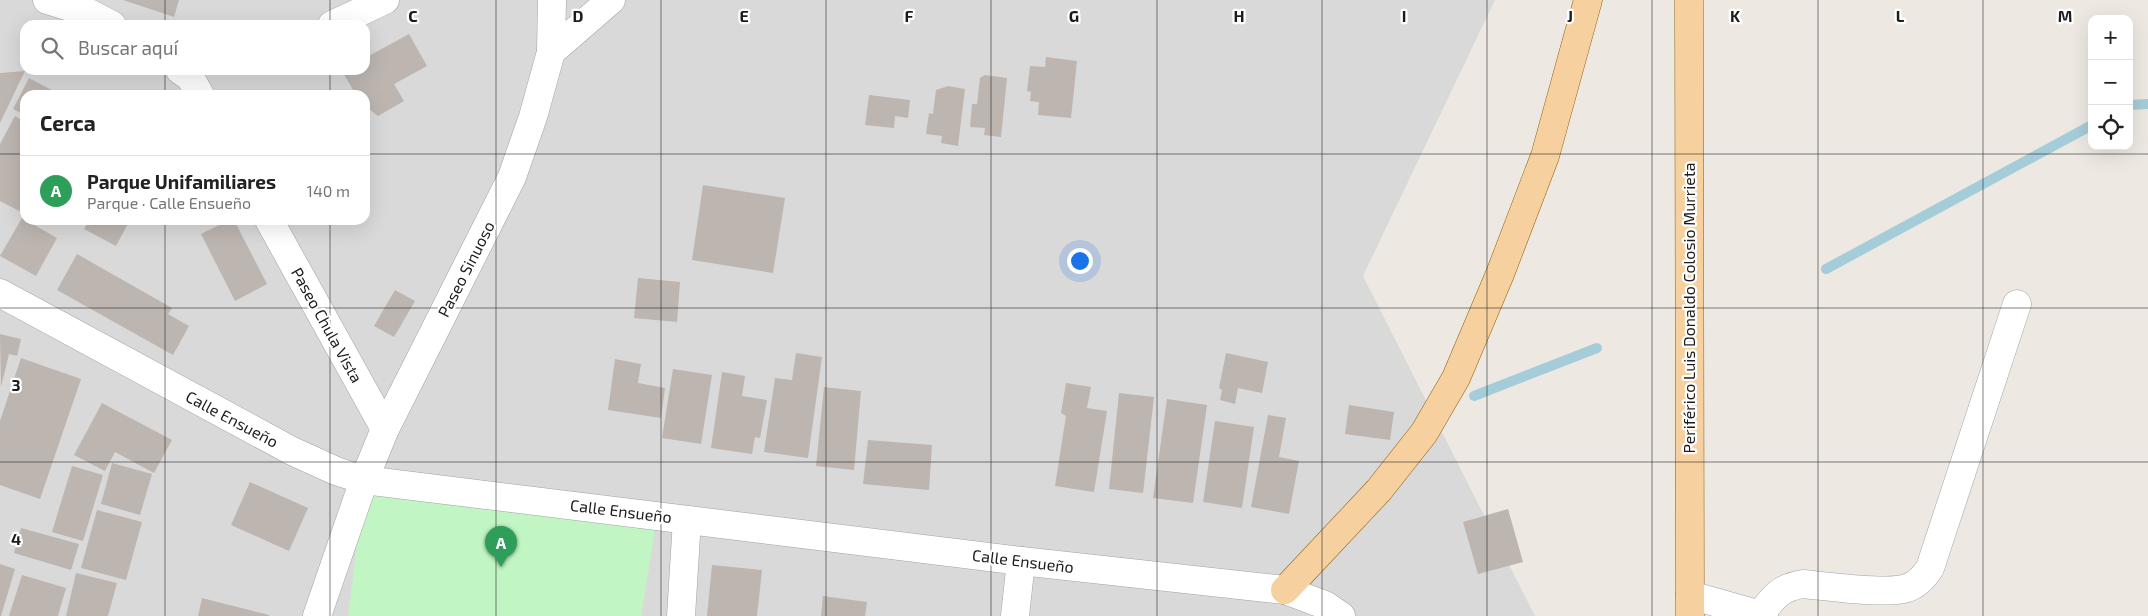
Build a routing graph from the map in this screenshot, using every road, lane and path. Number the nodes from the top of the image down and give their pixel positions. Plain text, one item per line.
1 (48, 0) edge
2 (385, 0) edge
3 (552, 0) edge
4 (611, 0) edge
5 (1588, 0) edge
6 (1689, 0) edge
7 (102, 20) edge
8 (343, 20) edge
9 (551, 52) junction
10 (272, 225) edge
11 (0, 293) edge
12 (2017, 304) dead end
13 (385, 429) junction
14 (364, 480) junction
15 (687, 520) junction
16 (1021, 561) junction
17 (1285, 590) junction
18 (1690, 606) edge
19 (1762, 615) edge
20 (317, 616) edge
21 (681, 616) edge
22 (1014, 616) edge
23 (1341, 616) edge

1 - 7 street
2 - 8 street
3 - 9 street, Paseo Sinuoso
4 - 9 street
5 - 17 main road
6 - 18 main road, Periférico Luis Donaldo Colosio Murrieta
9 - 13 street, Paseo Sinuoso
10 - 13 street, Paseo Chula Vista
11 - 14 street, Calle Ensueño
12 - 19 street
13 - 14 street, Paseo Sinuoso
14 - 15 street, Calle Ensueño
14 - 20 street, Paseo Sinuoso
15 - 16 street, Calle Ensueño
15 - 21 street
16 - 17 street, Calle Ensueño
16 - 22 street
17 - 23 street, Calle Ensueño
18 - 19 street

